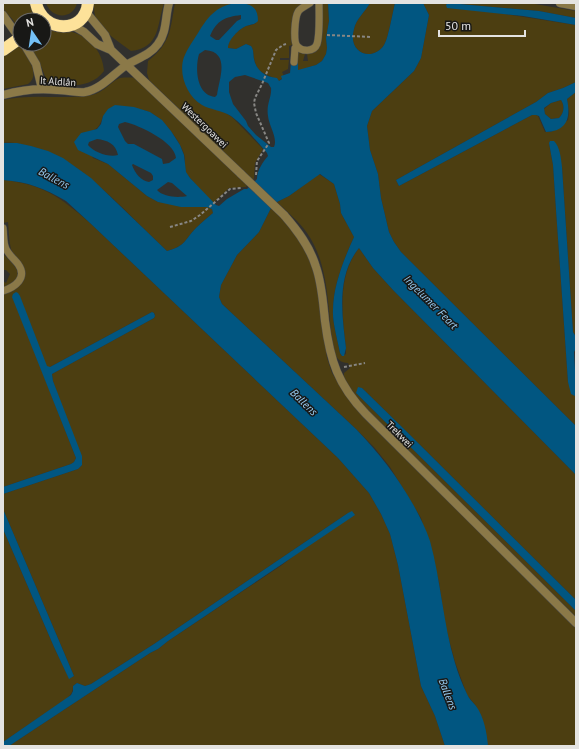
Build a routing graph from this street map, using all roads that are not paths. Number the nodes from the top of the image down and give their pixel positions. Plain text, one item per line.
1 (169, 3) edge
2 (310, 3) edge
3 (319, 3) edge
4 (560, 3) edge
5 (576, 5) edge
6 (87, 8) edge
7 (3, 15) edge
8 (52, 24) edge
9 (72, 25) junction
10 (12, 27) edge
11 (12, 44) edge
12 (296, 45) junction
13 (3, 50) edge
14 (112, 50) junction
15 (29, 52) edge
16 (294, 62) dead end
17 (128, 65) junction
18 (42, 89) junction
19 (3, 95) edge
20 (284, 215) joint
21 (3, 228) edge
22 (3, 291) edge
23 (576, 623) edge

1 - 17 street, It Aldlân
2 - 12 lane
3 - 12 lane
4 - 5 street
6 - 9 highway
6 - 14 street, Westergoawei
7 - 10 street
8 - 9 highway
9 - 14 street, Westergoawei
11 - 13 highway
12 - 16 lane
14 - 17 street, Westergoawei
15 - 18 street
17 - 18 street, It Aldlân
17 - 20 street, Westergoawei, bridge
18 - 19 street, It Aldlân
20 - 23 street, Trekwei
21 - 22 lane

